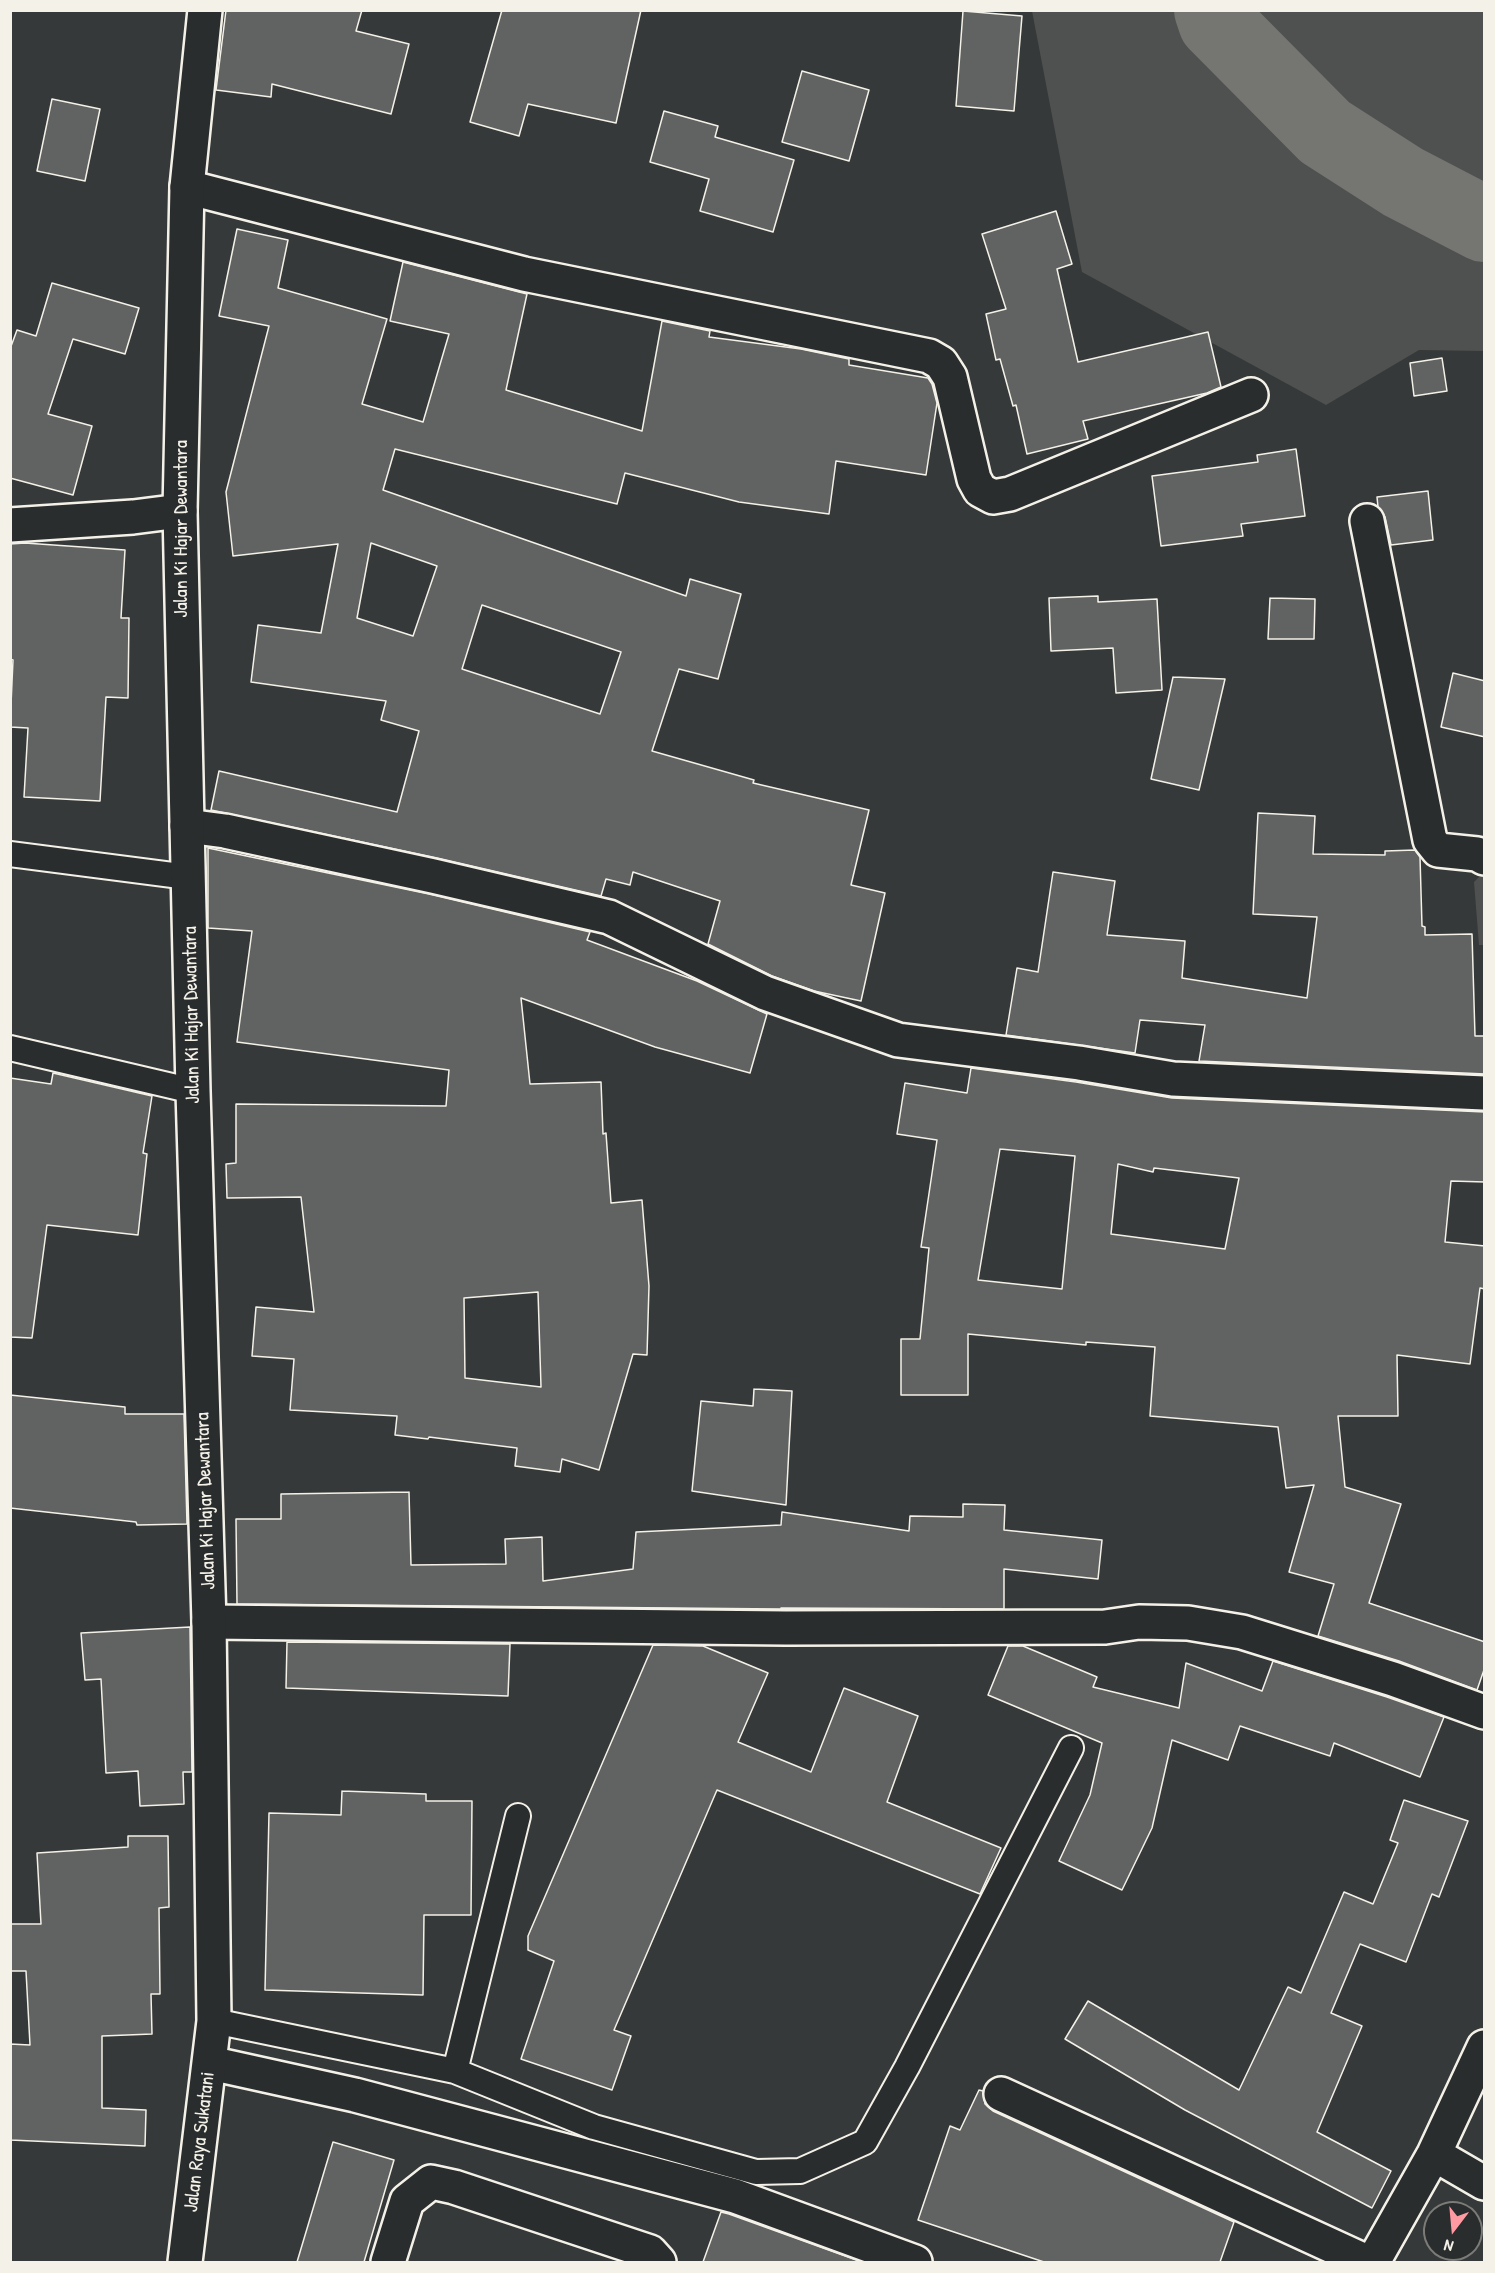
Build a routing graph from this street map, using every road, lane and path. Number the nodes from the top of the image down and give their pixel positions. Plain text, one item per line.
1 (205, 10) edge
2 (188, 187) junction
3 (1251, 395) dead end
4 (180, 511) junction
5 (1367, 521) dead end
6 (10, 525) edge
7 (187, 826) junction
8 (10, 854) edge
9 (1485, 858) edge
10 (188, 877) junction
11 (10, 1048) edge
12 (193, 1091) junction
13 (1485, 1093) edge
14 (209, 1622) junction
15 (1485, 1712) edge
16 (1071, 1748) dead end
17 (518, 1816) dead end
18 (214, 2021) junction
19 (1485, 2047) edge
20 (210, 2063) junction
21 (455, 2071) junction
22 (1001, 2094) dead end
23 (1434, 2154) junction
24 (1485, 2183) edge
25 (850, 2252) edge
26 (185, 2262) edge
27 (388, 2262) edge
28 (659, 2262) edge
29 (915, 2262) edge
30 (1367, 2262) edge
31 (1373, 2262) edge

1 - 2 street, Jalan Ki Hajar Dewantara
2 - 3 street
2 - 4 street, Jalan Ki Hajar Dewantara
4 - 6 street
4 - 7 street, Jalan Ki Hajar Dewantara
5 - 9 street
7 - 10 street, Jalan Ki Hajar Dewantara
7 - 13 street
8 - 10 lane
10 - 12 street, Jalan Ki Hajar Dewantara
11 - 12 lane
12 - 14 street, Jalan Ki Hajar Dewantara
14 - 15 street
14 - 18 street, Jalan Ki Hajar Dewantara
16 - 21 lane
17 - 21 lane
18 - 20 street, Jalan Raya Sukatani
18 - 21 lane
19 - 23 street
20 - 25 street
20 - 26 street, Jalan Raya Sukatani
22 - 30 street
23 - 24 street
23 - 31 street
25 - 29 street
27 - 28 street

